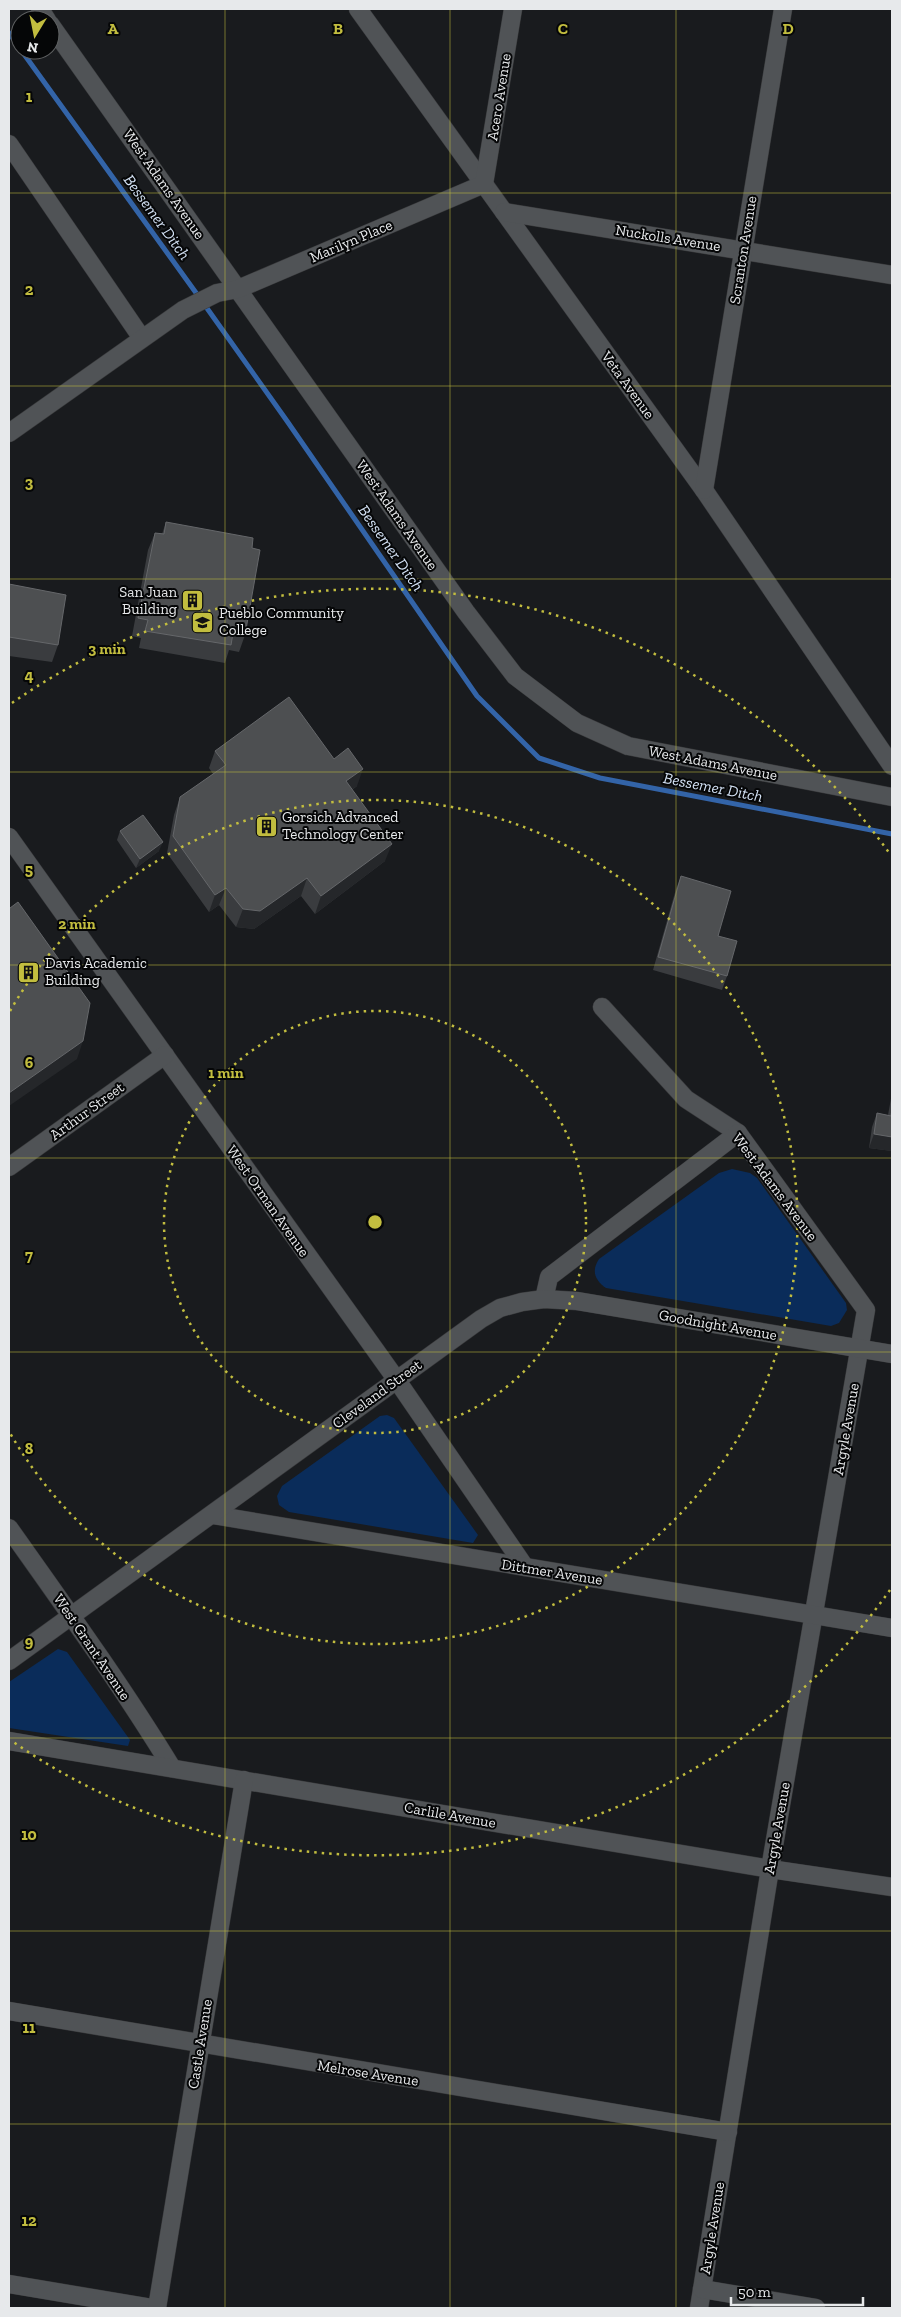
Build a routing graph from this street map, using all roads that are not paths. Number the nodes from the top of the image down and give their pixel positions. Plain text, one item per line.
1 (358, 9) edge
2 (513, 9) edge
3 (783, 9) edge
4 (60, 38) edge
5 (9, 144) edge
6 (14, 163) edge
7 (484, 184) junction
8 (504, 212) junction
9 (743, 251) junction
10 (892, 275) edge
11 (238, 288) junction
12 (141, 337) junction
13 (9, 432) edge
14 (704, 490) junction
15 (892, 766) edge
16 (892, 797) edge
17 (9, 837) edge
18 (602, 1006) dead end
19 (165, 1056) junction
20 (738, 1133) junction
21 (9, 1167) edge
22 (544, 1299) junction
23 (860, 1349) junction
24 (892, 1354) edge
25 (396, 1379) junction
26 (213, 1515) junction
27 (9, 1528) edge
28 (525, 1567) junction
29 (815, 1615) junction
30 (71, 1616) junction
31 (892, 1628) edge
32 (9, 1661) edge
33 (9, 1741) edge
34 (172, 1768) junction
35 (244, 1780) junction
36 (770, 1868) junction
37 (892, 1887) edge
38 (9, 2011) edge
39 (200, 2045) junction
40 (728, 2132) junction
41 (9, 2284) edge
42 (702, 2289) junction
43 (152, 2308) edge
44 (157, 2308) edge
45 (699, 2308) edge
46 (816, 2308) edge

1 - 7 street, Veta Avenue
2 - 7 street, Acero Avenue
3 - 9 street, Scranton Avenue
4 - 11 street, West Adams Avenue
5 - 6 street
6 - 12 street
7 - 8 street, Veta Avenue
7 - 11 street, Marilyn Place
8 - 9 street, Nuckolls Avenue
8 - 14 street, Veta Avenue
9 - 10 street, Nuckolls Avenue
9 - 14 street, Scranton Avenue
11 - 12 street, Marilyn Place
11 - 16 street, West Adams Avenue
12 - 13 street
14 - 15 street, Veta Avenue
17 - 19 street, West Orman Avenue
18 - 20 street, West Adams Avenue
19 - 21 street, Arthur Street
19 - 25 street, West Orman Avenue
20 - 22 street
20 - 23 street, West Adams Avenue
22 - 23 street, Goodnight Avenue
22 - 25 street, Cleveland Street
23 - 24 street, Goodnight Avenue
23 - 29 street, Argyle Avenue
25 - 26 street, Cleveland Street
25 - 28 street, West Orman Avenue
26 - 28 street, Dittmer Avenue
26 - 30 street, Cleveland Street
27 - 30 street, West Grant Avenue
28 - 29 street, Dittmer Avenue
29 - 31 street, Dittmer Avenue
29 - 36 street, Argyle Avenue
30 - 32 street, Cleveland Street
30 - 34 street, West Grant Avenue
33 - 34 street, Carlile Avenue
34 - 35 street, Carlile Avenue
35 - 36 street, Carlile Avenue
35 - 39 street, Castle Avenue
36 - 37 street, Carlile Avenue
36 - 40 street, Argyle Avenue
38 - 39 street, Melrose Avenue
39 - 40 street, Melrose Avenue
39 - 44 street, Castle Avenue
40 - 42 street, Argyle Avenue
41 - 43 street
42 - 45 street, Argyle Avenue
42 - 46 street

